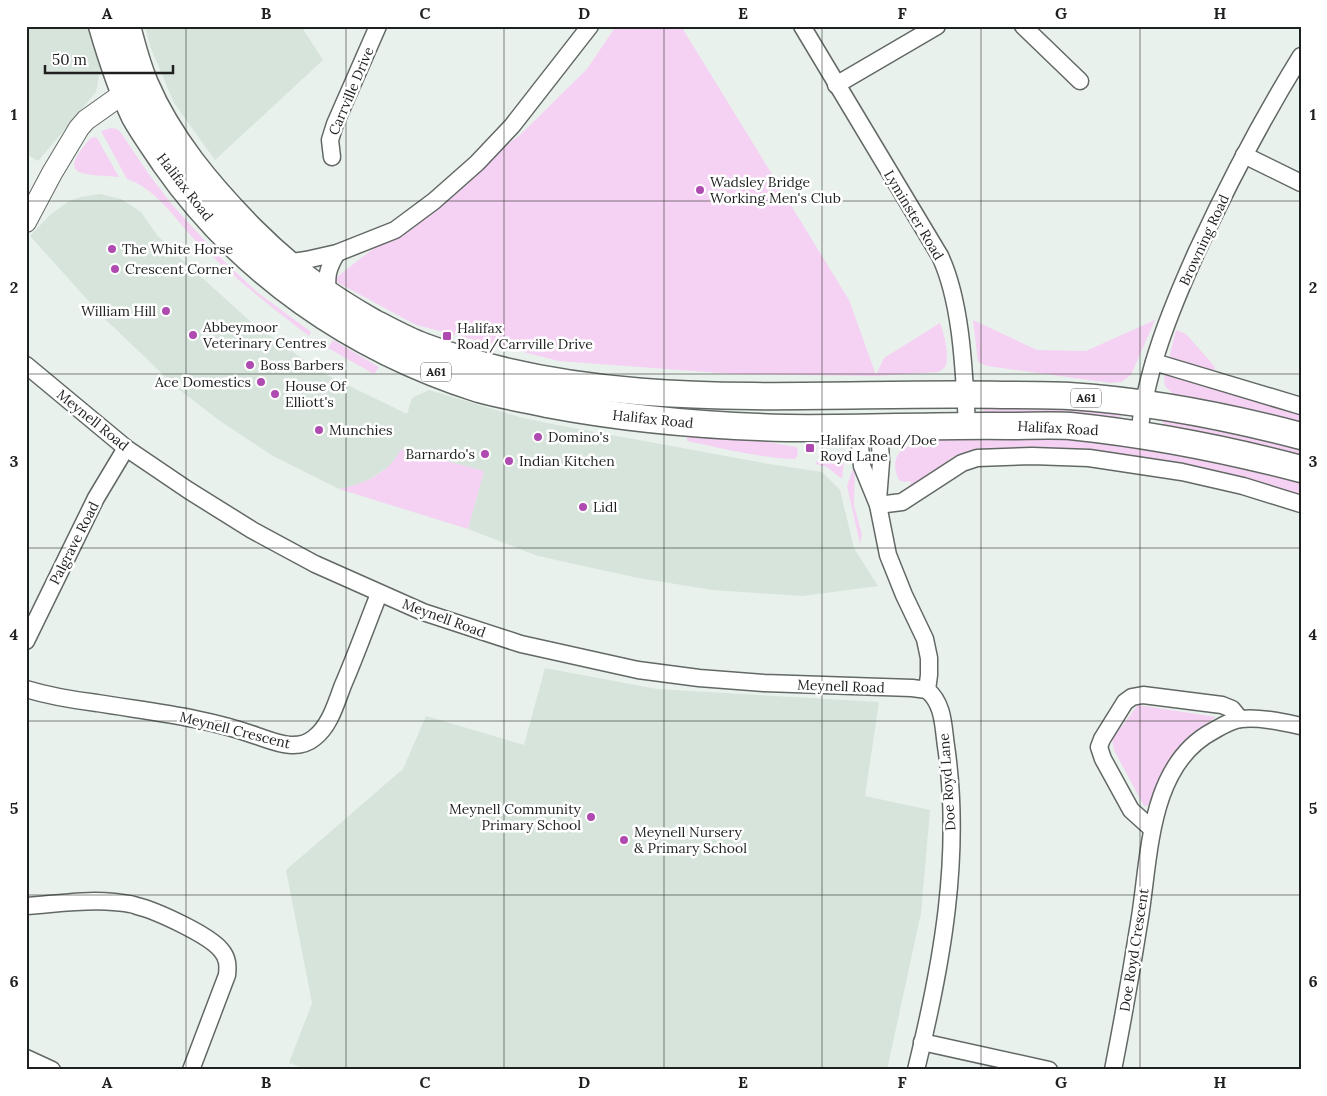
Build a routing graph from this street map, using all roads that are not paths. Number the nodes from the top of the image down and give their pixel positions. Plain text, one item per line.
1 (102, 26) edge
2 (127, 26) edge
3 (378, 26) edge
4 (590, 26) edge
5 (802, 26) edge
6 (937, 26) edge
7 (1023, 26) edge
8 (1301, 56) edge
9 (1080, 81) dead end
10 (836, 85) junction
11 (135, 89) junction
12 (1244, 155) junction
13 (332, 157) dead end
14 (1301, 183) edge
15 (26, 222) edge
16 (336, 253) junction
17 (286, 263) junction
18 (328, 295) junction
19 (1154, 362) junction
20 (26, 365) edge
21 (965, 394) junction
22 (868, 395) junction
23 (1143, 404) junction
24 (1301, 406) edge
25 (967, 425) junction
26 (869, 426) junction
27 (1139, 436) junction
28 (1301, 436) edge
29 (126, 448) junction
30 (1301, 469) edge
31 (1301, 504) edge
32 (878, 505) junction
33 (379, 594) junction
34 (26, 641) edge
35 (26, 689) edge
36 (927, 690) junction
37 (1240, 719) junction
38 (1301, 726) edge
39 (1152, 829) junction
40 (26, 906) edge
41 (922, 1042) junction
42 (26, 1058) edge
43 (52, 1070) edge
44 (191, 1070) edge
45 (916, 1070) edge
46 (1049, 1070) edge
47 (1113, 1070) edge

1 - 11 highway, Halifax Road / A61
2 - 11 highway, Halifax Road / A61
3 - 13 street, Carrville Drive
4 - 16 street
5 - 10 street, Lyminster Road
6 - 10 street
7 - 9 street
8 - 12 street, Browning Road
10 - 21 street, Lyminster Road
11 - 15 street
11 - 17 highway, Halifax Road / A61
11 - 26 highway, Halifax Road / A61
12 - 14 street
12 - 19 street, Browning Road
16 - 17 street
16 - 18 street
17 - 18 highway, Halifax Road / A61
18 - 22 highway, Halifax Road / A61
19 - 23 street, Browning Road
19 - 24 street
20 - 29 street, Meynell Road
21 - 22 highway, Halifax Road / A61
21 - 23 highway, Halifax Road / A61
21 - 25 street, Lyminster Road
22 - 26 highway
23 - 27 street, Browning Road
23 - 28 highway, Halifax Road / A61
25 - 26 highway, Halifax Road / A61
25 - 27 highway, Halifax Road / A61
26 - 32 street
27 - 30 highway, Halifax Road / A61
29 - 33 street, Meynell Road
29 - 34 street, Palgrave Road
31 - 32 street, Halifax Road
32 - 36 street
33 - 35 street, Meynell Crescent
33 - 36 street, Meynell Road
36 - 41 street, Doe Royd Lane
37 - 38 street, Doe Royd Crescent
37 - 39 street, Doe Royd Crescent
37 - 39 street
39 - 47 street, Doe Royd Crescent
40 - 44 street
41 - 45 street, Doe Royd Lane
41 - 46 street
42 - 43 street

